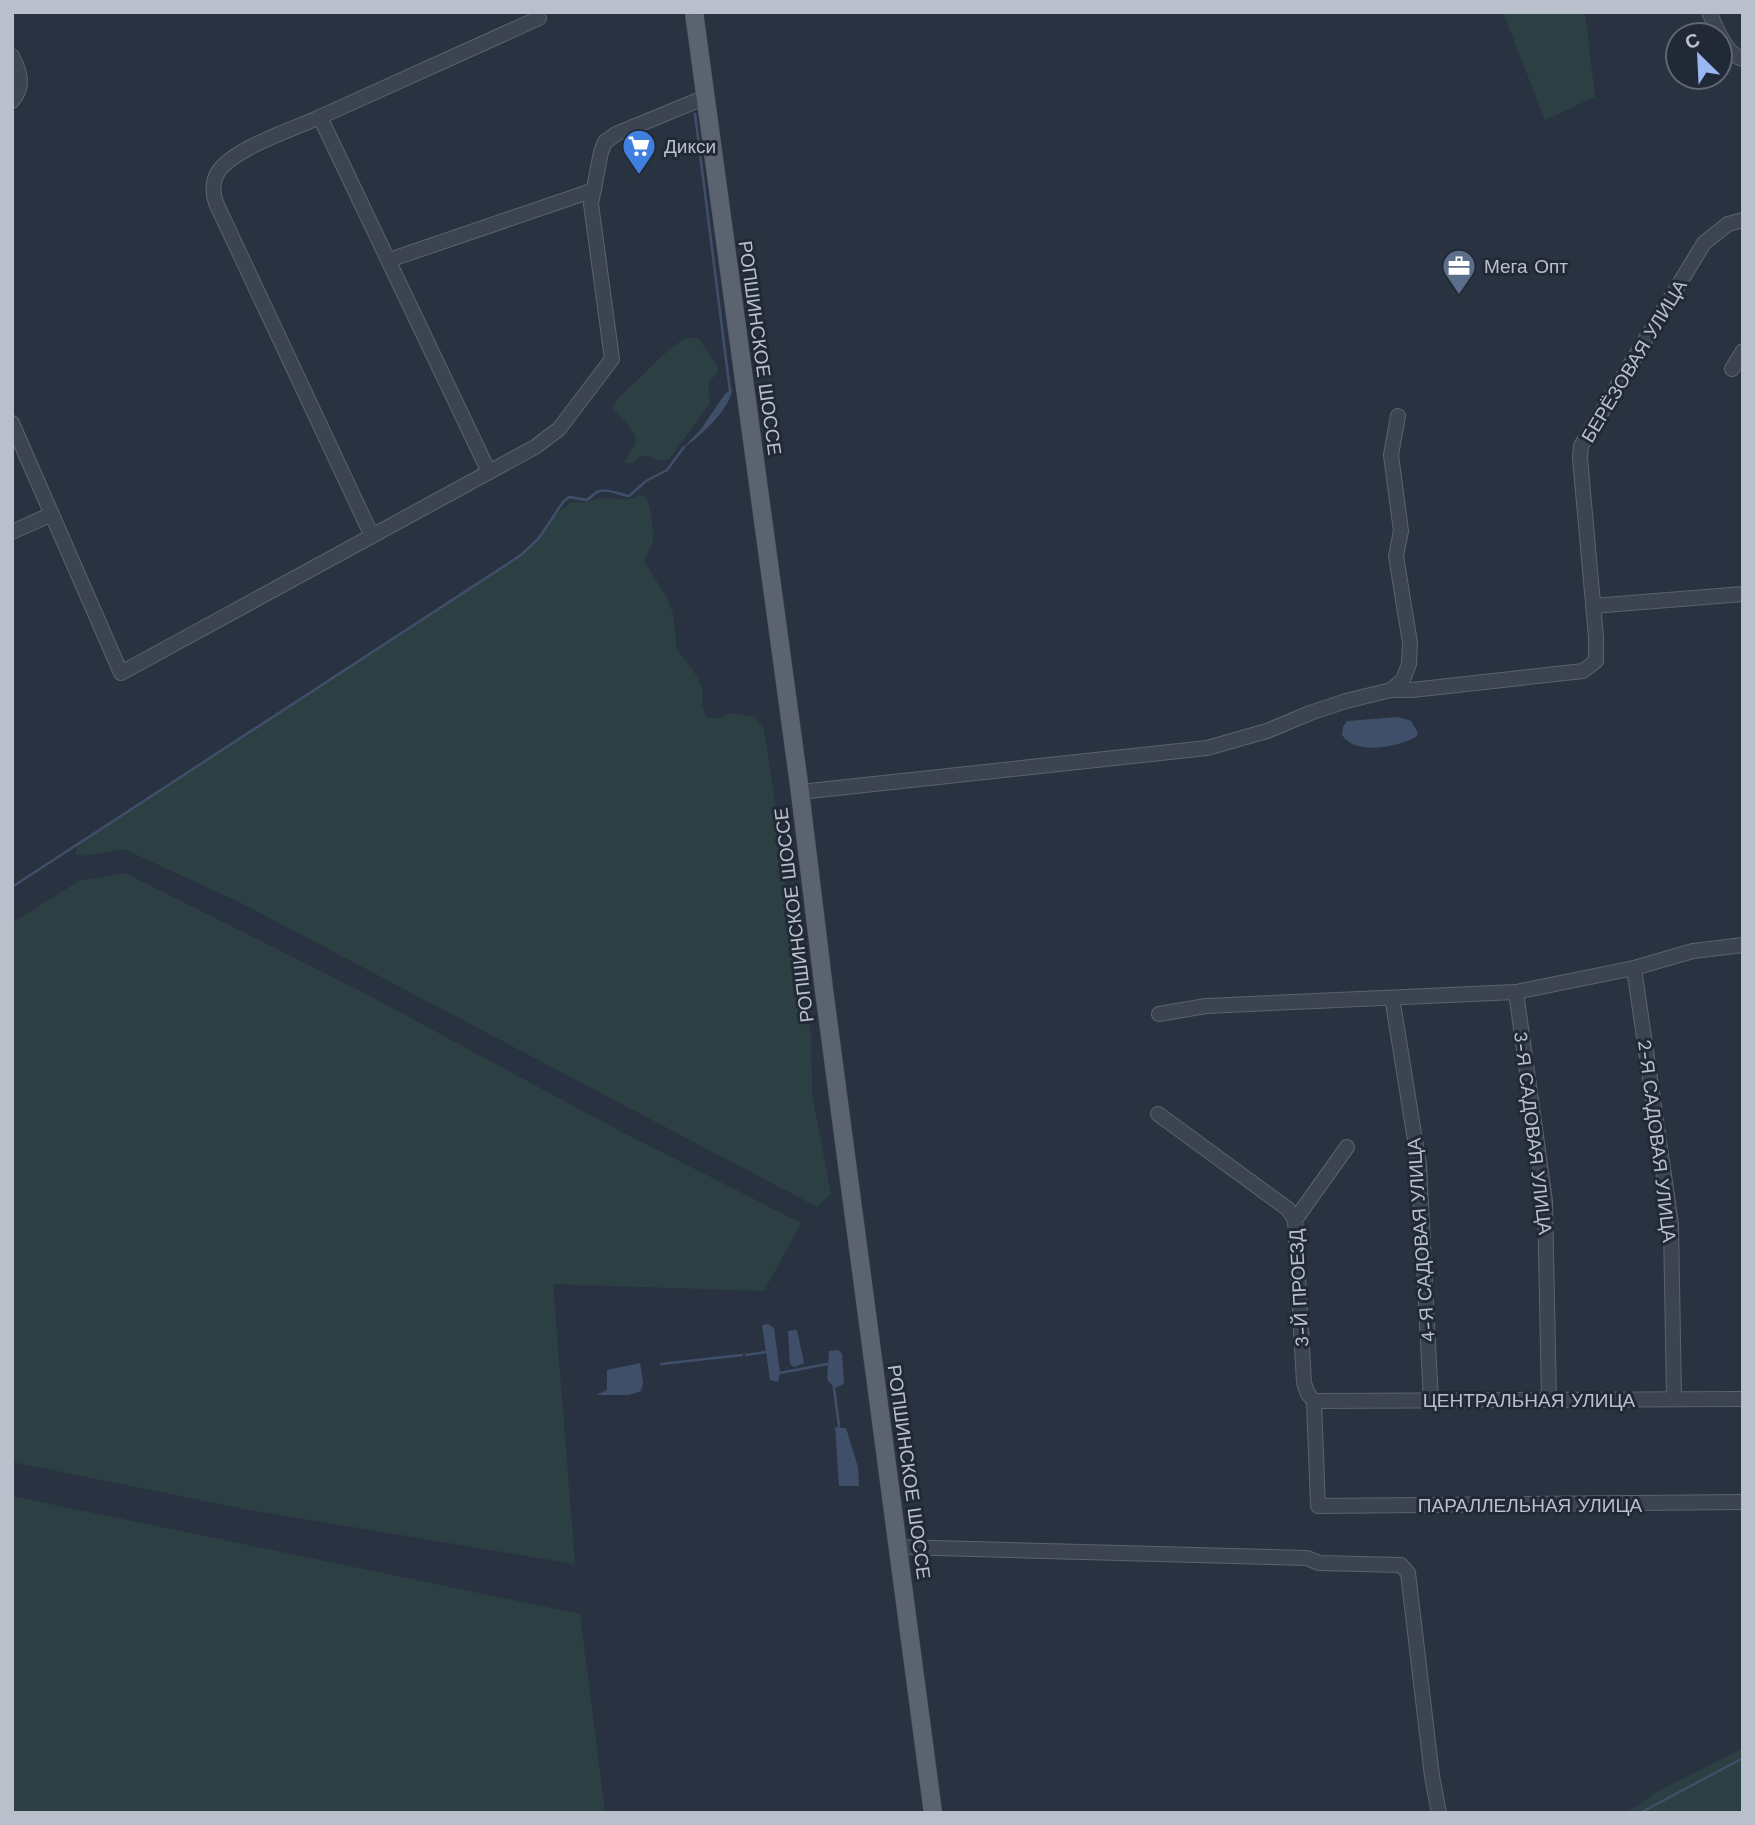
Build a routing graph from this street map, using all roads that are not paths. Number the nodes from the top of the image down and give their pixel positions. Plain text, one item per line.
1 (536, 12) edge
2 (694, 12) edge
3 (1709, 12) edge
4 (12, 55) edge
5 (1743, 59) edge
6 (706, 97) junction
7 (12, 101) edge
8 (320, 117) junction
9 (594, 190) junction
10 (1743, 220) edge
11 (390, 260) junction
12 (1743, 351) edge
13 (1732, 369) dead end
14 (1398, 416) dead end
15 (12, 423) edge
16 (489, 472) junction
17 (52, 514) junction
18 (12, 532) edge
19 (372, 536) junction
20 (1743, 594) edge
21 (1592, 606) junction
22 (1391, 690) junction
23 (800, 792) junction
24 (1743, 945) edge
25 (1634, 968) junction
26 (1516, 992) junction
27 (1395, 998) junction
28 (1159, 1014) dead end
29 (1157, 1114) dead end
30 (1347, 1147) dead end
31 (1295, 1220) junction
32 (1674, 1399) junction
33 (1743, 1399) edge
34 (1549, 1400) junction
35 (1314, 1401) junction
36 (1431, 1401) junction
37 (1743, 1503) edge
38 (1318, 1506) joint
39 (898, 1547) junction
40 (933, 1813) edge
41 (1439, 1813) edge

1 - 8 street
2 - 6 main road, РОПШИНСКОЕ ШОССЕ
3 - 5 street
4 - 7 street
6 - 9 street
6 - 23 main road, РОПШИНСКОЕ ШОССЕ
8 - 11 street
8 - 19 street
9 - 11 street
9 - 16 street
10 - 21 street, БЕРЁЗОВАЯ УЛИЦА
11 - 16 street
12 - 13 street
14 - 22 street
15 - 17 street
16 - 19 street
17 - 18 street
17 - 19 street
20 - 21 street
21 - 22 street, БЕРЁЗОВАЯ УЛИЦА
22 - 23 street
23 - 39 main road, РОПШИНСКОЕ ШОССЕ
24 - 25 street
25 - 26 street
25 - 32 street, 2-Я САДОВАЯ УЛИЦА
26 - 27 street
26 - 34 street, 3-Я САДОВАЯ УЛИЦА
27 - 28 street
27 - 36 street, 4-Я САДОВАЯ УЛИЦА
29 - 31 street, 3-Й ПРОЕЗД
30 - 31 street
31 - 35 street, 3-Й ПРОЕЗД
32 - 33 street, ЦЕНТРАЛЬНАЯ УЛИЦА
32 - 34 street, ЦЕНТРАЛЬНАЯ УЛИЦА
34 - 36 street, ЦЕНТРАЛЬНАЯ УЛИЦА
35 - 36 street, ЦЕНТРАЛЬНАЯ УЛИЦА
35 - 38 street, 3-Й ПРОЕЗД
37 - 38 street, ПАРАЛЛЕЛЬНАЯ УЛИЦА
39 - 40 main road, РОПШИНСКОЕ ШОССЕ
39 - 41 street

